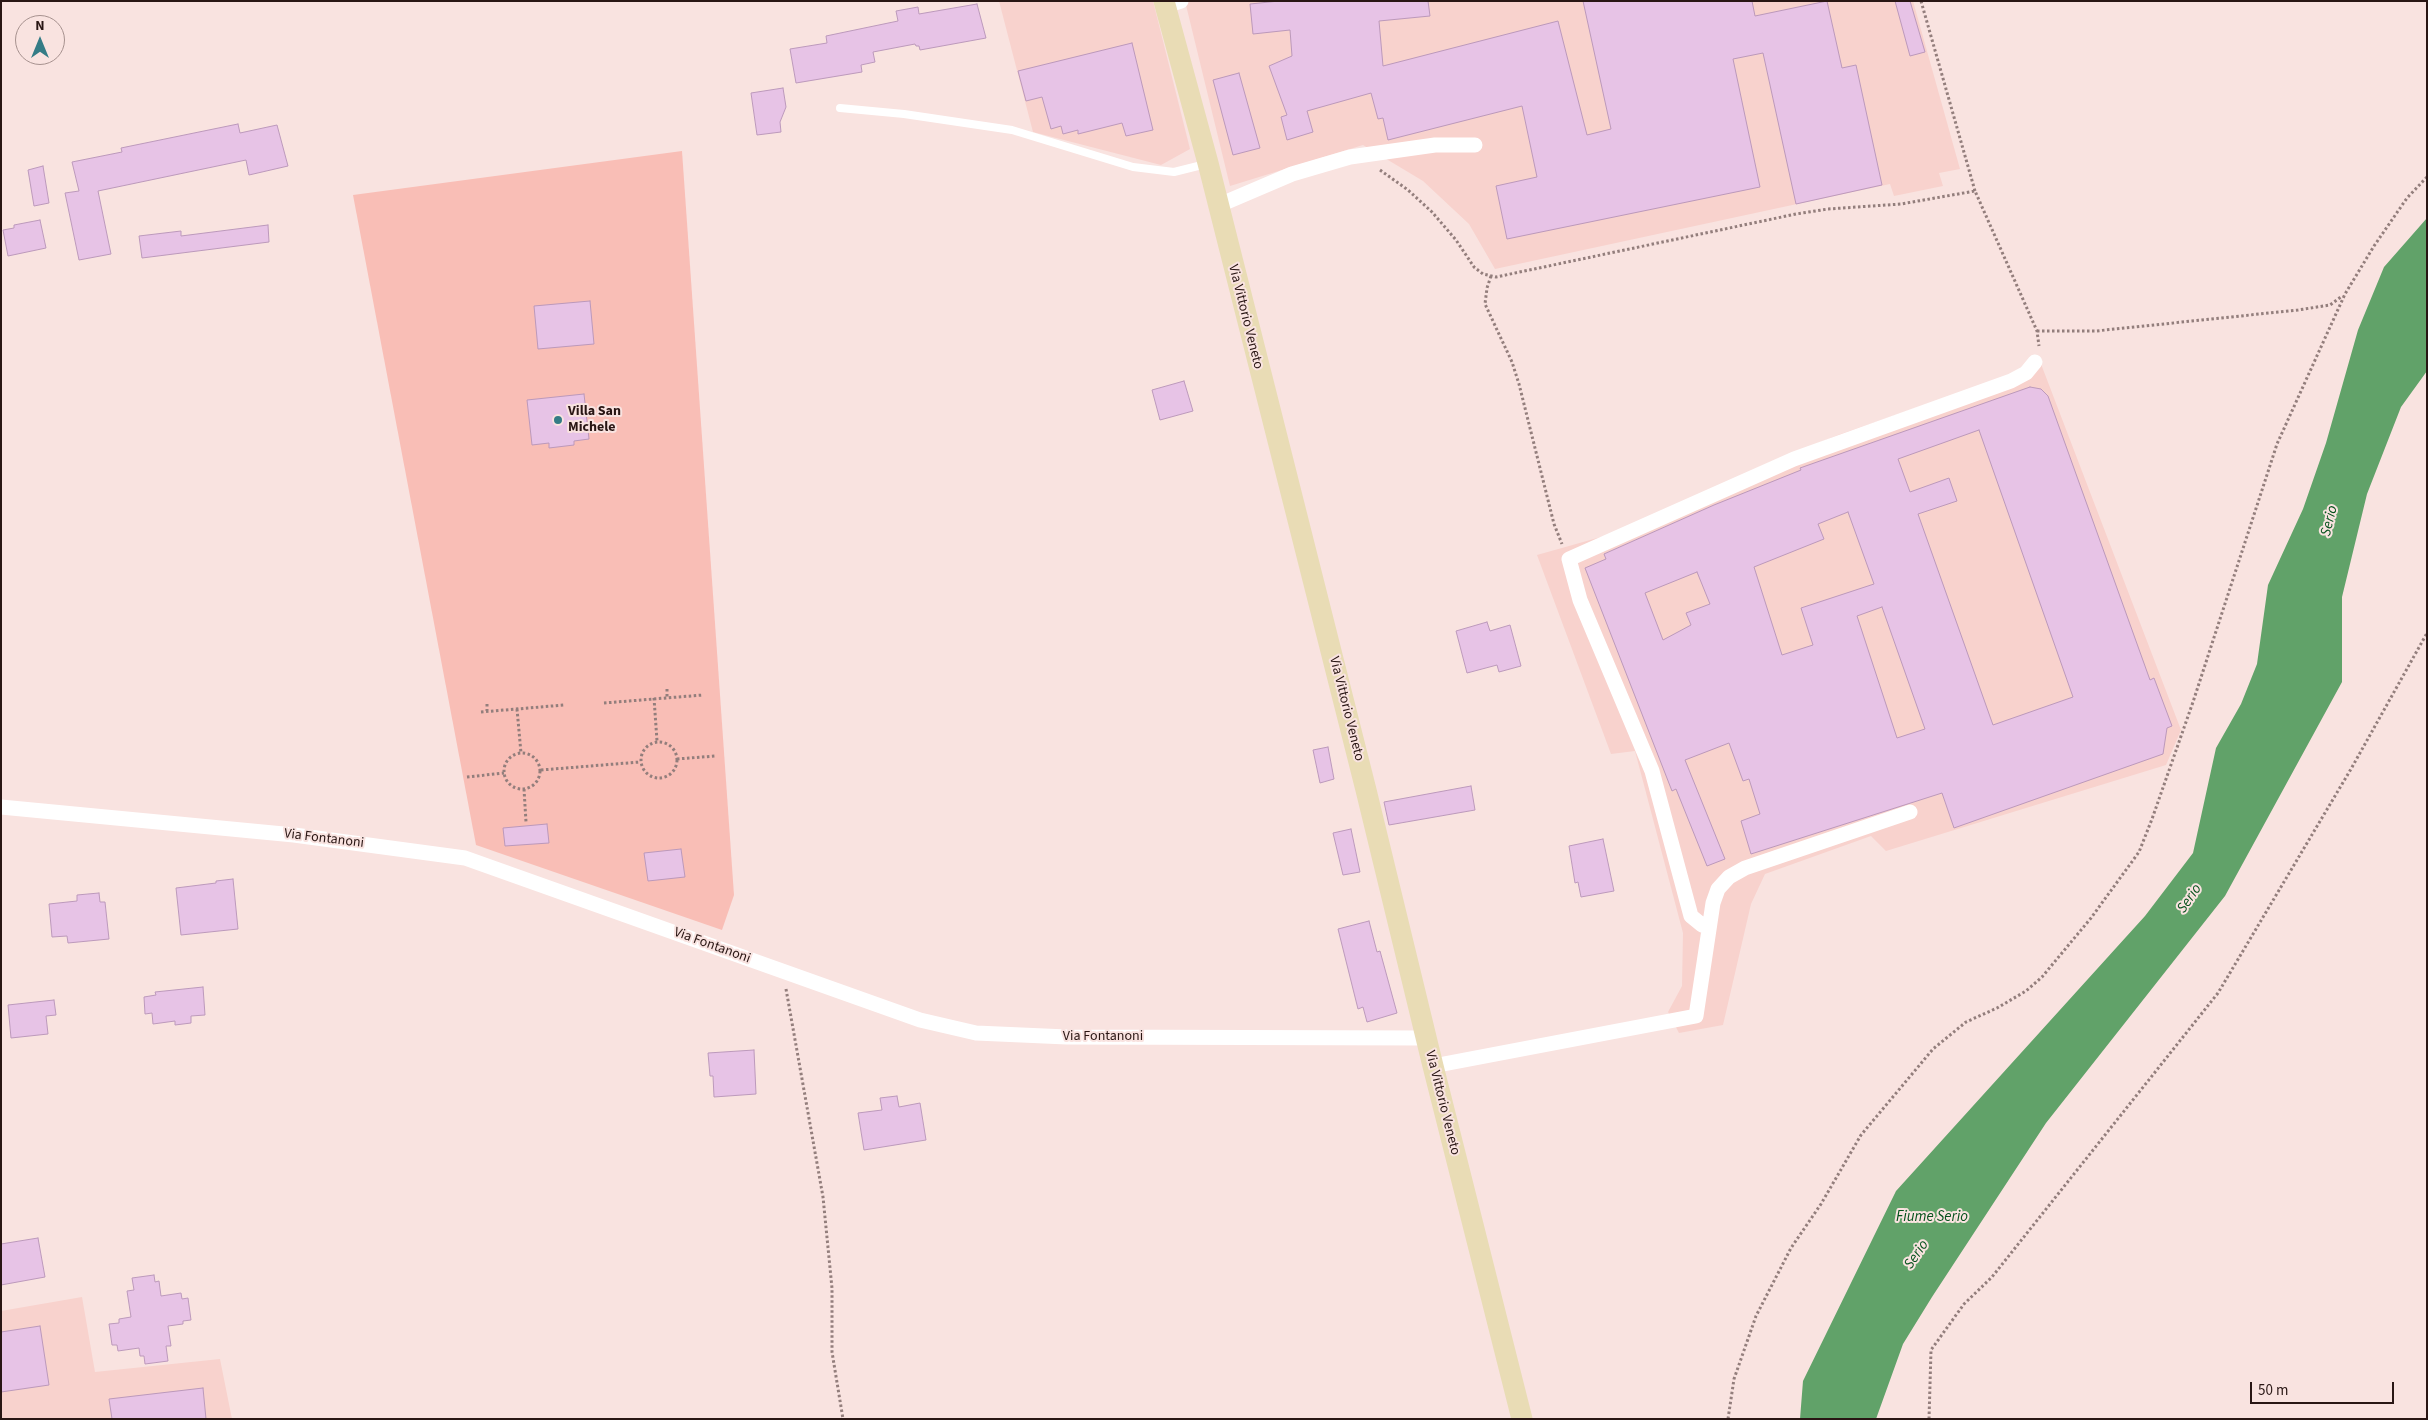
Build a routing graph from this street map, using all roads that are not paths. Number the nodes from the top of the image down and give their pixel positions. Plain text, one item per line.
1 (1170, 3) edge
2 (840, 108) dead end
3 (1475, 145) dead end
4 (1208, 163) junction
5 (1217, 206) junction
6 (2035, 362) road end
7 (1, 807) edge
8 (1910, 812) dead end
9 (1710, 927) junction
10 (1426, 1038) junction
11 (1433, 1066) junction
12 (1522, 1419) edge

1 - 4 main road, Via Vittorio Veneto
2 - 4 lane
3 - 5 street
4 - 5 main road, Via Vittorio Veneto
5 - 10 main road, Via Vittorio Veneto
6 - 9 street
7 - 10 street, Via Fontanoni
8 - 9 street
9 - 11 street
10 - 11 main road, Via Vittorio Veneto
11 - 12 main road, Via Vittorio Veneto

